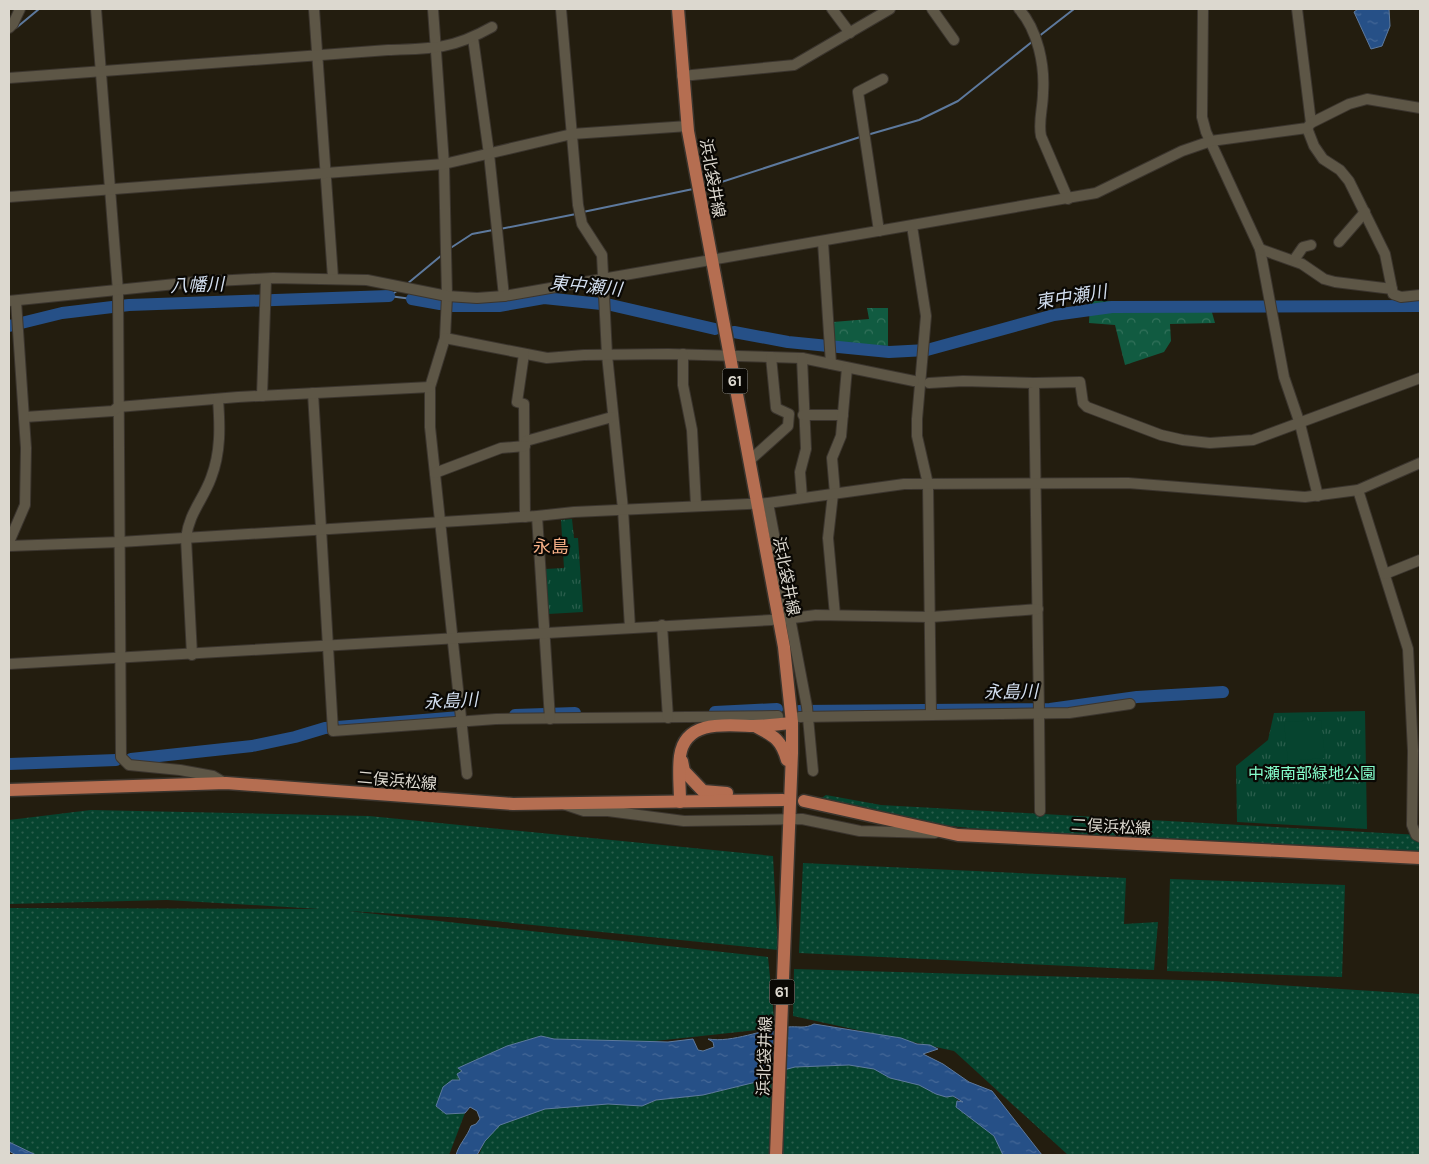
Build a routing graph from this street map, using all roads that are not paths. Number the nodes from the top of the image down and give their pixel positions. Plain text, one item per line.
1 (20, 9) edge
2 (96, 9) edge
3 (314, 9) edge
4 (433, 9) edge
5 (561, 9) edge
6 (678, 9) edge
7 (832, 9) edge
8 (890, 9) edge
9 (932, 9) edge
10 (1203, 9) edge
11 (1297, 9) edge
12 (1023, 10) edge
13 (492, 27) dead end
14 (9, 28) edge
15 (850, 33) junction
16 (473, 38) junction
17 (954, 40) dead end
18 (436, 49) junction
19 (317, 55) junction
20 (100, 72) junction
21 (682, 76) junction
22 (9, 78) edge
23 (883, 79) dead end
24 (1420, 108) edge
25 (1309, 125) junction
26 (688, 126) junction
27 (572, 134) junction
28 (1211, 141) junction
29 (489, 154) junction
30 (444, 164) junction
31 (326, 173) junction
32 (109, 189) junction
33 (9, 197) edge
34 (1068, 199) junction
35 (1365, 212) junction
36 (912, 226) junction
37 (879, 231) junction
38 (823, 242) junction
39 (1339, 242) dead end
40 (1311, 245) dead end
41 (1260, 249) junction
42 (711, 260) junction
43 (1294, 260) junction
44 (333, 278) junction
45 (605, 278) junction
46 (266, 280) junction
47 (1392, 289) junction
48 (117, 295) junction
49 (1420, 295) edge
50 (446, 296) junction
51 (504, 296) junction
52 (13, 301) edge
53 (445, 338) junction
54 (524, 354) junction
55 (683, 354) junction
56 (607, 355) junction
57 (730, 355) junction
58 (771, 357) junction
59 (802, 358) junction
60 (831, 364) junction
61 (847, 368) junction
62 (1420, 378) edge
63 (914, 381) dead end
64 (928, 383) dead end
65 (1034, 383) junction
66 (430, 387) junction
67 (313, 393) junction
68 (262, 396) junction
69 (218, 398) junction
70 (118, 407) junction
71 (803, 415) junction
72 (843, 415) junction
73 (25, 417) junction
74 (612, 417) junction
75 (1300, 424) junction
76 (526, 443) junction
77 (749, 460) junction
78 (1420, 463) edge
79 (435, 473) junction
80 (1037, 483) junction
81 (928, 484) junction
82 (1358, 490) junction
83 (834, 493) junction
84 (1318, 496) junction
85 (802, 498) junction
86 (762, 503) junction
87 (696, 505) junction
88 (623, 509) junction
89 (537, 516) junction
90 (525, 517) junction
91 (439, 522) junction
92 (321, 529) junction
93 (186, 538) junction
94 (9, 542) edge
95 (120, 542) junction
96 (9, 546) edge
97 (1420, 560) edge
98 (1385, 574) junction
99 (1038, 609) junction
100 (835, 615) junction
101 (931, 617) junction
102 (787, 619) junction
103 (772, 620) dead end
104 (662, 626) junction
105 (630, 628) junction
106 (543, 634) junction
107 (452, 639) junction
108 (328, 647) junction
109 (192, 655) junction
110 (122, 659) junction
111 (9, 664) edge
112 (1130, 704) dead end
113 (1039, 711) junction
114 (931, 712) junction
115 (668, 715) junction
116 (549, 716) junction
117 (778, 716) dead end
118 (803, 716) junction
119 (461, 719) junction
120 (755, 726) junction
121 (680, 754) junction
122 (1417, 770) edge
123 (813, 771) dead end
124 (467, 774) dead end
125 (226, 783) junction
126 (790, 788) junction
127 (9, 790) edge
128 (738, 799) junction
129 (783, 800) dead end
130 (804, 801) dead end
131 (680, 802) junction
132 (563, 804) junction
133 (1040, 811) dead end
134 (789, 825) junction
135 (949, 833) junction
136 (1420, 837) edge
137 (1420, 858) edge
138 (776, 1155) edge

1 - 14 street
2 - 20 street
3 - 19 street
4 - 18 street
5 - 27 street
6 - 21 main road, 浜北袋井線 / 61
7 - 15 street
8 - 15 street
9 - 17 street
10 - 28 street
11 - 25 street
12 - 34 street
13 - 16 street
15 - 21 street
16 - 18 street
16 - 29 street
18 - 19 street
18 - 30 street
19 - 20 street
19 - 31 street
20 - 22 street
20 - 32 street
21 - 26 main road, 浜北袋井線 / 61
23 - 37 street
24 - 25 street
25 - 28 street
25 - 35 street
26 - 27 street
26 - 42 main road, 浜北袋井線 / 61
27 - 29 street
27 - 45 street
28 - 34 street
28 - 41 street
29 - 30 street
29 - 51 street
30 - 31 street
30 - 50 street
31 - 32 street
31 - 44 street
32 - 33 street
32 - 48 street
34 - 36 street
35 - 39 street
35 - 47 street
36 - 37 street
36 - 81 street
37 - 38 street
38 - 42 street
38 - 60 street
40 - 43 street
41 - 43 street
41 - 75 street
42 - 45 street
42 - 57 main road, 浜北袋井線 / 61
43 - 47 street
44 - 46 street
44 - 50 street
45 - 51 street
45 - 56 street
46 - 48 street
46 - 68 street
47 - 49 street
48 - 52 street
48 - 70 street
50 - 51 street
50 - 53 street
52 - 73 street
53 - 54 street
53 - 66 street
54 - 56 street
54 - 76 street
55 - 56 street
55 - 57 street
55 - 87 street
56 - 74 street
57 - 58 street
57 - 77 main road, 浜北袋井線 / 61
58 - 59 street
58 - 77 street
59 - 60 street
59 - 71 street
60 - 61 street
61 - 63 street
61 - 72 street
62 - 75 street
64 - 65 street
65 - 75 street
65 - 80 street
66 - 67 street
66 - 79 street
67 - 68 street
67 - 92 street
68 - 69 street
69 - 70 street
69 - 93 street
70 - 73 street
70 - 95 street
71 - 72 street
71 - 85 street
72 - 83 street
73 - 94 street
74 - 76 street
74 - 88 street
75 - 84 street
76 - 79 street
76 - 90 street
77 - 86 main road, 浜北袋井線 / 61
78 - 82 street
79 - 91 street
80 - 81 street
80 - 84 street
80 - 99 street
81 - 83 street
81 - 101 street
82 - 84 street
82 - 98 street
83 - 85 street
83 - 100 street
85 - 86 street
86 - 87 street
86 - 102 street
86 - 118 main road, 浜北袋井線 / 61
87 - 88 street
88 - 89 street
88 - 105 street
89 - 90 street
89 - 106 street
90 - 91 street
91 - 92 street
91 - 107 street
92 - 93 street
92 - 108 street
93 - 95 street
93 - 109 street
95 - 96 street
95 - 110 street
97 - 98 street
98 - 122 street
99 - 101 street
99 - 113 street
100 - 101 street
100 - 102 street
101 - 114 street
102 - 118 street
103 - 104 street
104 - 105 street
104 - 115 street
105 - 106 street
106 - 107 street
106 - 116 street
107 - 108 street
107 - 119 street
108 - 109 street
108 - 119 street
109 - 110 street
110 - 111 street
110 - 125 street
112 - 113 street
113 - 114 street
113 - 133 street
114 - 118 street
115 - 116 street
115 - 117 street
116 - 119 street
118 - 120 main road
118 - 123 street
118 - 126 main road, 浜北袋井線 / 61
119 - 124 street
120 - 121 main road
120 - 126 main road
121 - 128 main road
121 - 131 main road
122 - 136 street
125 - 127 main road, 二俣浜松線
125 - 132 main road, 二俣浜松線
126 - 134 main road, 浜北袋井線 / 61
128 - 129 main road, 二俣浜松線
128 - 131 main road, 二俣浜松線
130 - 135 main road, 二俣浜松線
131 - 132 main road, 二俣浜松線
132 - 134 street
134 - 135 street
134 - 138 main road, 浜北袋井線 / 61
135 - 137 main road, 二俣浜松線

